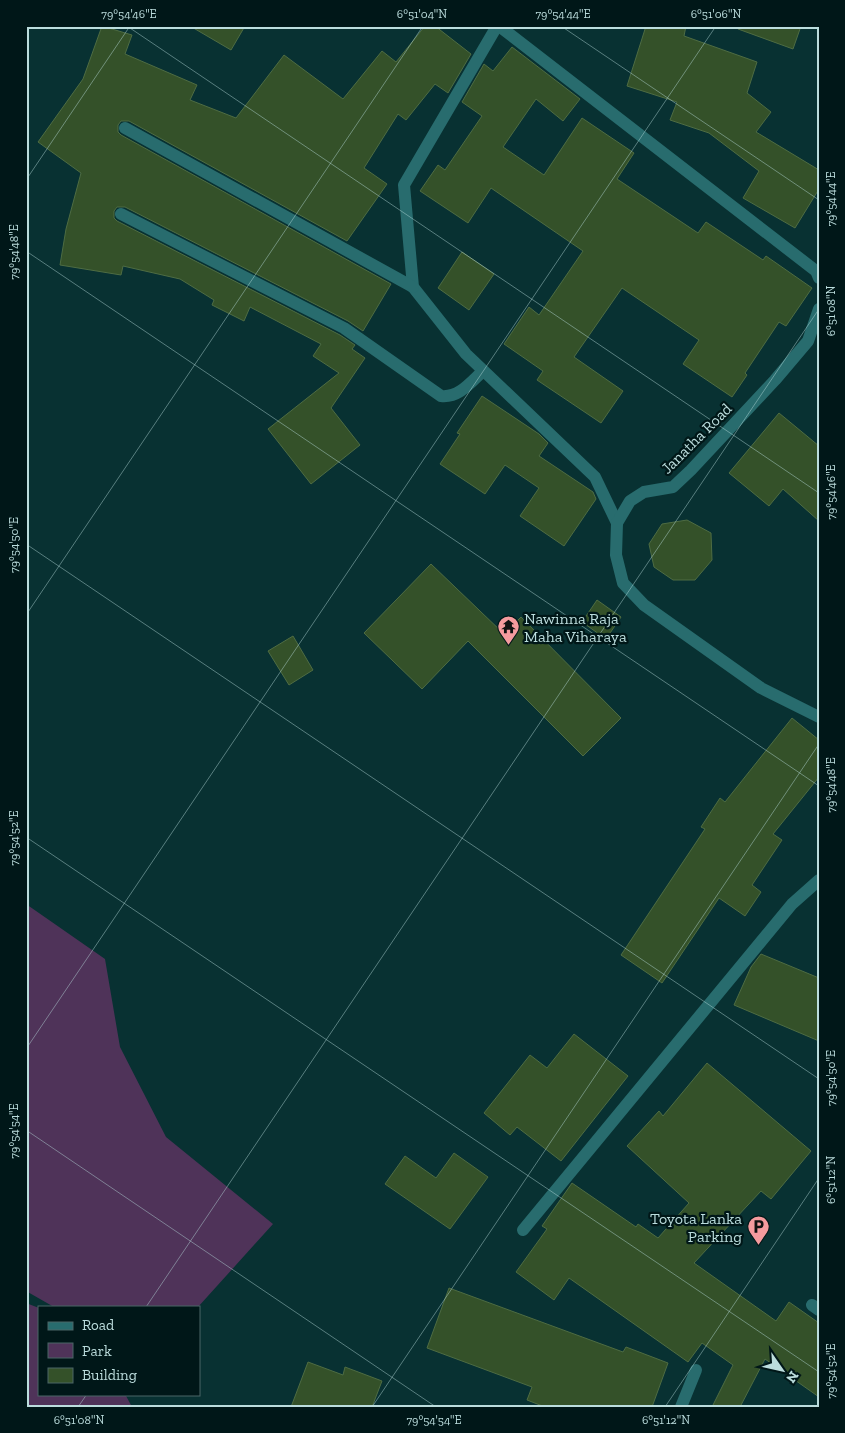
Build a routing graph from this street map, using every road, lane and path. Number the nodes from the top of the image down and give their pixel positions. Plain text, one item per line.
1 (498, 26) edge
2 (125, 128) dead end
3 (121, 214) dead end
4 (819, 278) edge
5 (413, 287) junction
6 (819, 309) edge
7 (808, 341) junction
8 (819, 348) edge
9 (483, 371) junction
10 (617, 523) junction
11 (819, 717) edge
12 (819, 880) edge
13 (523, 1230) dead end
14 (696, 1370) dead end
15 (681, 1407) edge

1 - 4 street
1 - 5 street
2 - 5 street
3 - 9 street
5 - 9 street
6 - 7 street, Janatha Road
7 - 8 street
7 - 10 street, Janatha Road
9 - 10 street
10 - 11 street, Janatha Road
12 - 13 street
14 - 15 street

